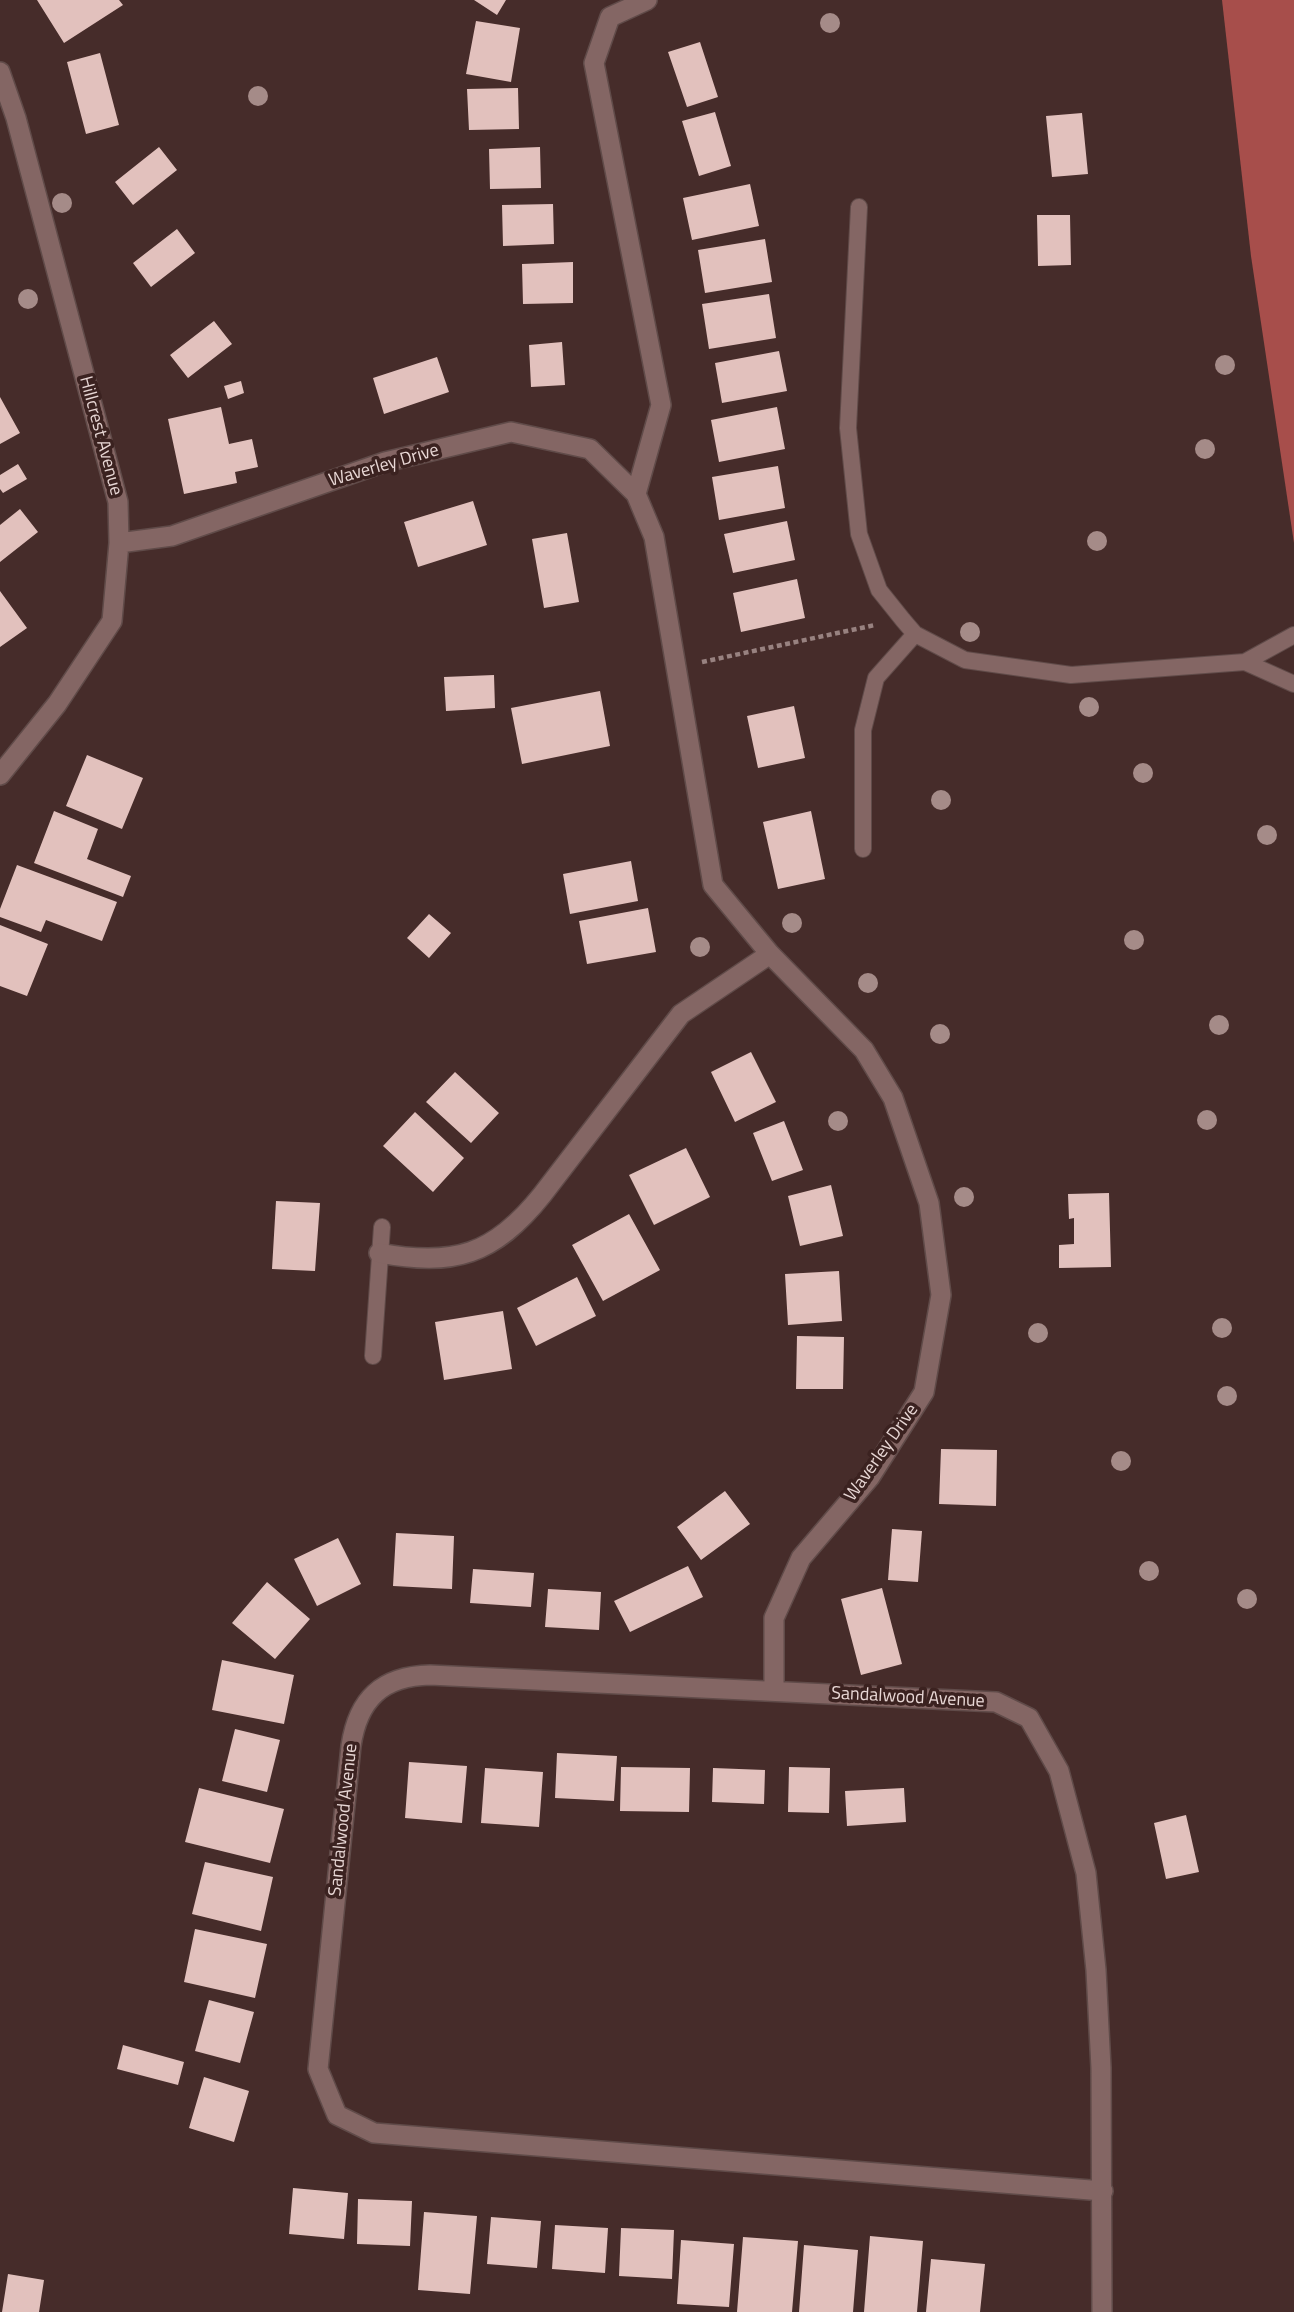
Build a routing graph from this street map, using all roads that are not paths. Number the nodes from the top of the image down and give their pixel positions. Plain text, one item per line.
1 (647, 0) edge
2 (0, 72) edge
3 (859, 207) dead end
4 (636, 494) junction
5 (119, 543) junction
6 (915, 634) junction
7 (1294, 635) edge
8 (1245, 662) junction
9 (1294, 684) edge
10 (0, 775) edge
11 (863, 849) dead end
12 (770, 954) junction
13 (382, 1227) dead end
14 (379, 1254) junction
15 (373, 1356) dead end
16 (774, 1691) junction
17 (1103, 2191) junction
18 (1102, 2312) edge

1 - 4 street
2 - 5 street, Hillcrest Avenue
3 - 6 lane
4 - 5 street, Waverley Drive
4 - 12 street, Waverley Drive
5 - 10 street, Hillcrest Avenue
6 - 8 lane
6 - 11 lane
7 - 8 lane
8 - 9 lane
12 - 14 street
12 - 16 street, Waverley Drive
13 - 14 lane
14 - 15 lane
16 - 17 street, Sandalwood Avenue
16 - 17 street, Sandalwood Avenue
17 - 18 street, Sandalwood Avenue

